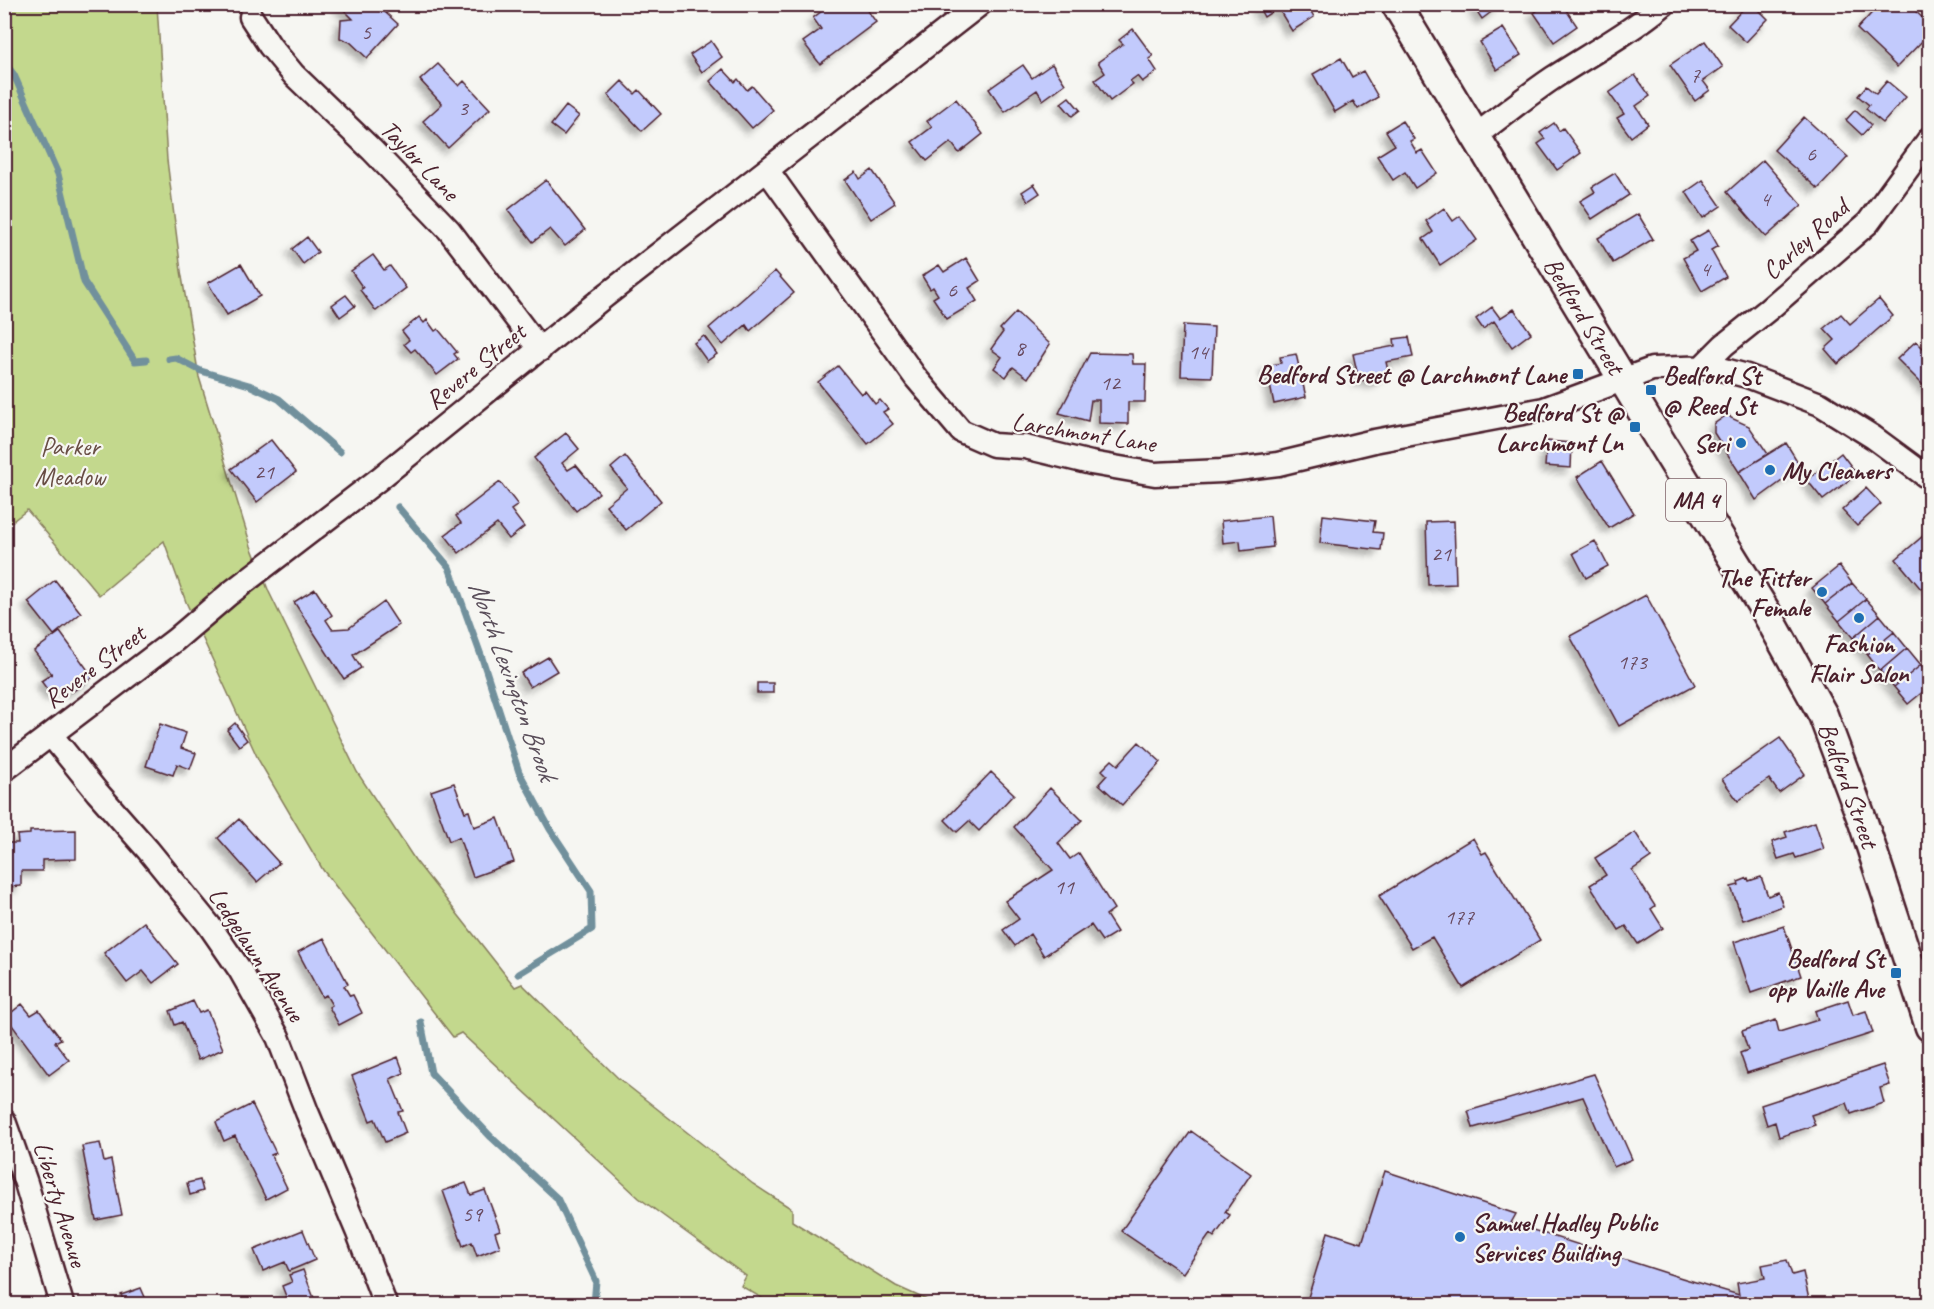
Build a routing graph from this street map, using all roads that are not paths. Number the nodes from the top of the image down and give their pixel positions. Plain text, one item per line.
1 (980, 4) edge
2 (1396, 4) edge
3 (1664, 4) edge
4 (251, 17) dead end
5 (1475, 136) junction
6 (1929, 138) edge
7 (768, 170) junction
8 (540, 350) junction
9 (1701, 368) junction
10 (1622, 379) junction
11 (1929, 479) edge
12 (51, 735) junction
13 (4, 770) edge
14 (1927, 1012) edge
15 (4, 1121) edge
16 (62, 1305) edge
17 (385, 1305) edge

1 - 7 street, Revere Street
2 - 5 main road, Bedford Street / MA 4
3 - 5 street
4 - 8 street, Taylor Lane
5 - 10 main road, Bedford Street / MA 4
6 - 9 street, Carley Road
7 - 8 street, Revere Street
7 - 10 street, Larchmont Lane
8 - 12 street, Revere Street
9 - 10 street, Larchmont Lane
9 - 11 street, Larchmont Lane
10 - 14 main road, Bedford Street / MA 4
12 - 13 street, Revere Street
12 - 17 street, Ledgelawn Avenue
15 - 16 street, Liberty Avenue

